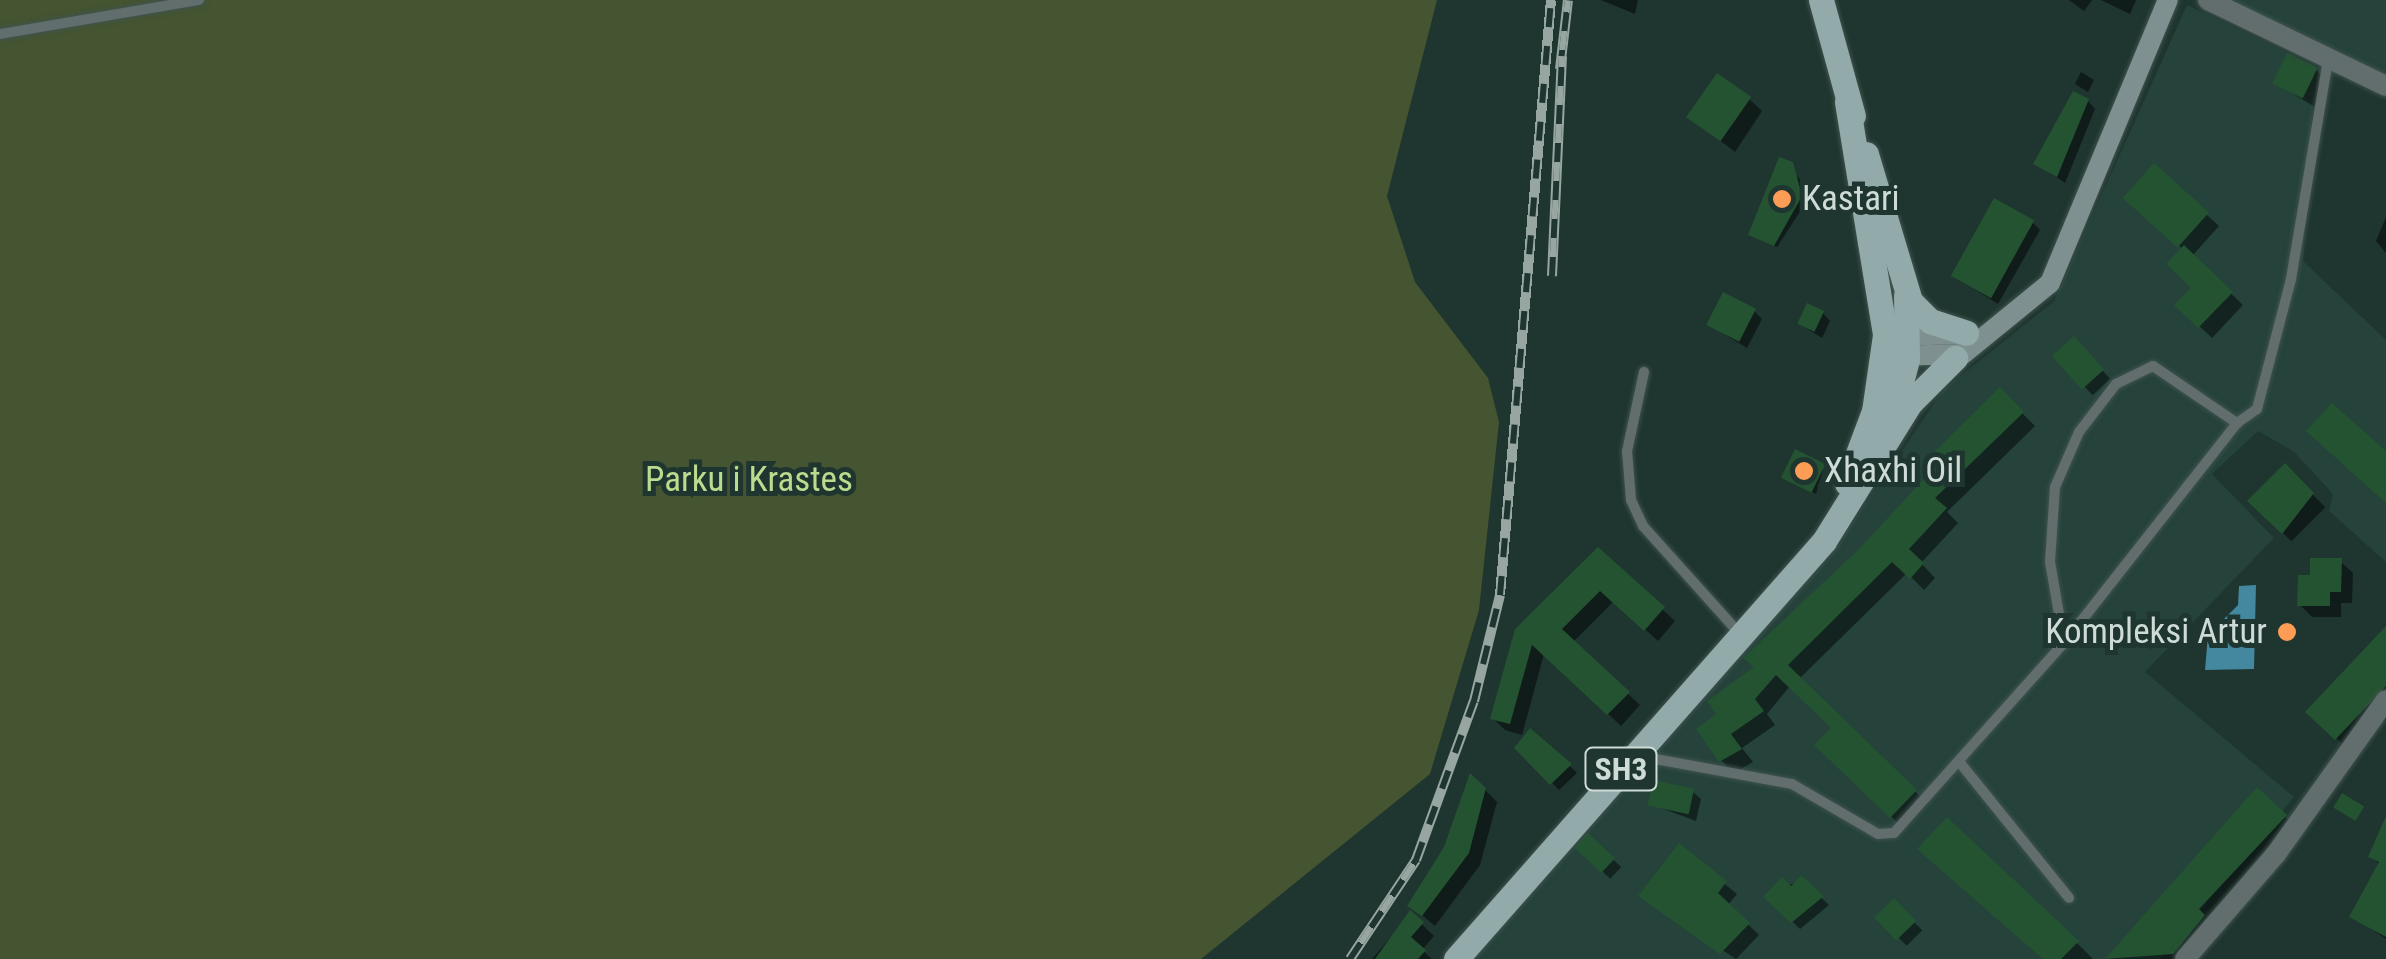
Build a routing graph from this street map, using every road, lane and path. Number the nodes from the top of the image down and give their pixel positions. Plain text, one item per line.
1 (199, 0) edge
2 (1820, 0) edge
3 (2168, 0) edge
4 (2208, 0) edge
5 (0, 34) edge
6 (2328, 60) junction
7 (2386, 86) edge
8 (1847, 102) junction
9 (1904, 282) junction
10 (2026, 308) junction
11 (1966, 333) junction
12 (1896, 346) junction
13 (1955, 358) junction
14 (1644, 372) dead end
15 (2237, 423) junction
16 (1877, 456) junction
17 (1787, 581) junction
18 (1740, 634) junction
19 (2064, 643) junction
20 (2386, 700) edge
21 (1633, 754) junction
22 (1961, 764) junction
23 (2069, 898) dead end
24 (1456, 959) edge
25 (2185, 959) edge

1 - 5 lane
2 - 8 main road, SH3
3 - 10 main road
4 - 6 street
6 - 7 street
6 - 15 lane
8 - 9 main road, SH3
8 - 12 main road, SH3
9 - 11 main road
9 - 12 main road, SH3
10 - 11 main road
10 - 13 main road
11 - 12 main road
12 - 13 main road
12 - 16 main road, SH3
12 - 17 main road, SH3
13 - 16 main road
14 - 18 lane
15 - 19 lane
15 - 19 lane
16 - 17 main road, SH3
17 - 18 main road, SH3
18 - 21 main road, SH3
19 - 22 lane
20 - 25 street
21 - 22 lane
21 - 24 main road, SH3
22 - 23 lane

